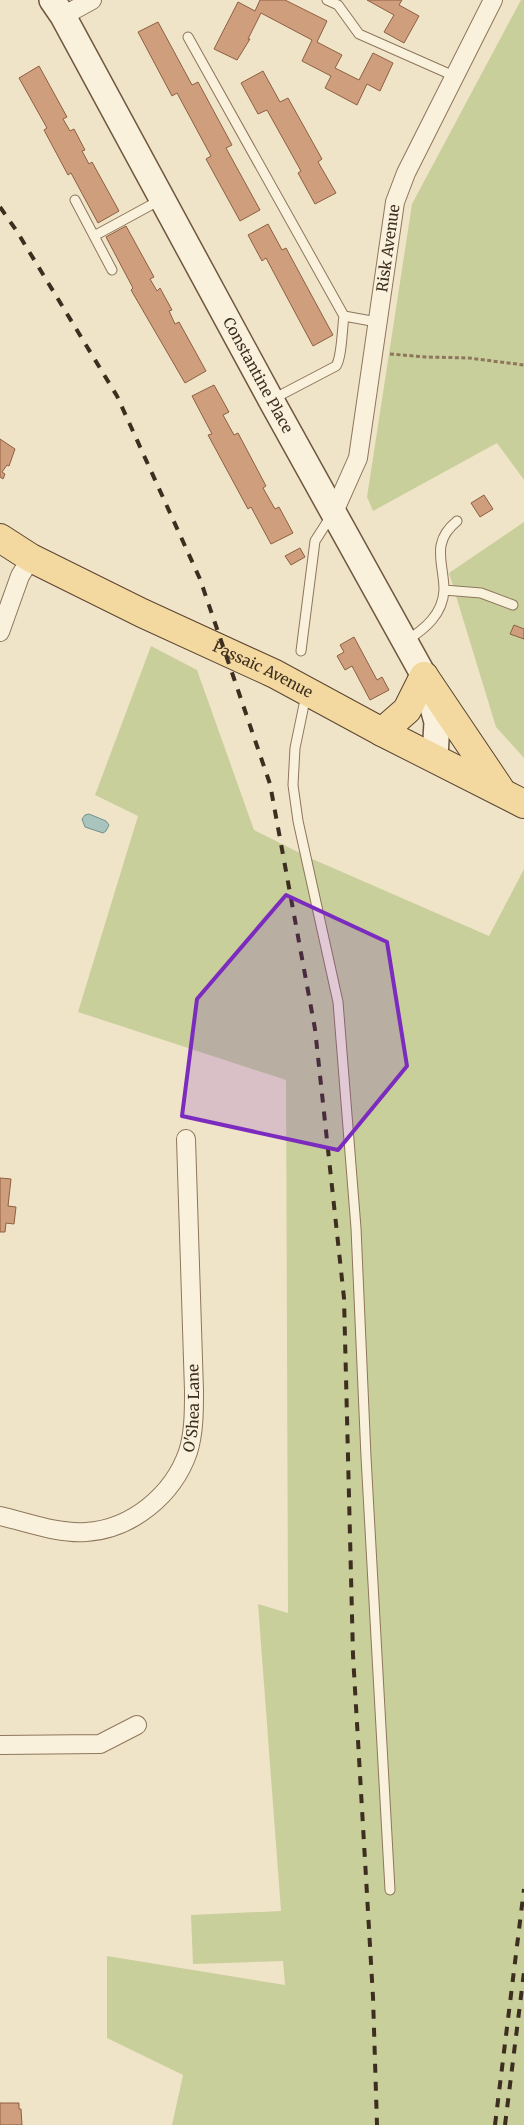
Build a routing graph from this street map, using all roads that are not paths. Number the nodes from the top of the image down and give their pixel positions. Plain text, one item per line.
1 (92, 0) edge
2 (327, 0) edge
3 (493, 0) edge
4 (58, 8) edge
5 (188, 37) dead end
6 (454, 76) junction
7 (162, 199) junction
8 (75, 200) dead end
9 (94, 236) junction
10 (112, 270) dead end
11 (344, 316) junction
12 (377, 322) junction
13 (271, 400) junction
14 (334, 512) junction
15 (457, 521) dead end
16 (0, 538) edge
17 (31, 558) junction
18 (444, 590) junction
19 (513, 605) dead end
20 (0, 632) edge
21 (404, 642) junction
22 (301, 651) dead end
23 (424, 676) junction
24 (307, 692) junction
25 (382, 732) junction
26 (434, 757) junction
27 (501, 791) junction
28 (524, 804) edge
29 (186, 1139) dead end
30 (0, 1516) edge
31 (137, 1725) dead end
32 (0, 1745) edge
33 (390, 1890) dead end

1 - 4 street
2 - 6 lane
3 - 6 street, Risk Avenue
4 - 7 street, Constantine Place
5 - 11 lane
6 - 12 street, Risk Avenue
7 - 9 lane
7 - 13 street, Constantine Place
8 - 9 lane
9 - 10 lane
11 - 12 lane
11 - 13 lane
12 - 14 street, Risk Avenue
13 - 14 street, Constantine Place
14 - 21 street, Constantine Place
14 - 22 lane
15 - 18 lane
16 - 17 main road, Passaic Avenue
17 - 20 street
17 - 24 main road, Passaic Avenue
18 - 19 lane
18 - 21 lane
21 - 23 street, Constantine Place
23 - 25 main road
23 - 26 street, Constantine Place
23 - 27 main road
24 - 25 main road, Passaic Avenue
24 - 33 lane
25 - 26 main road, Passaic Avenue
26 - 27 main road, Passaic Avenue
27 - 28 main road, Passaic Avenue
29 - 30 street, O'Shea Lane
31 - 32 street

